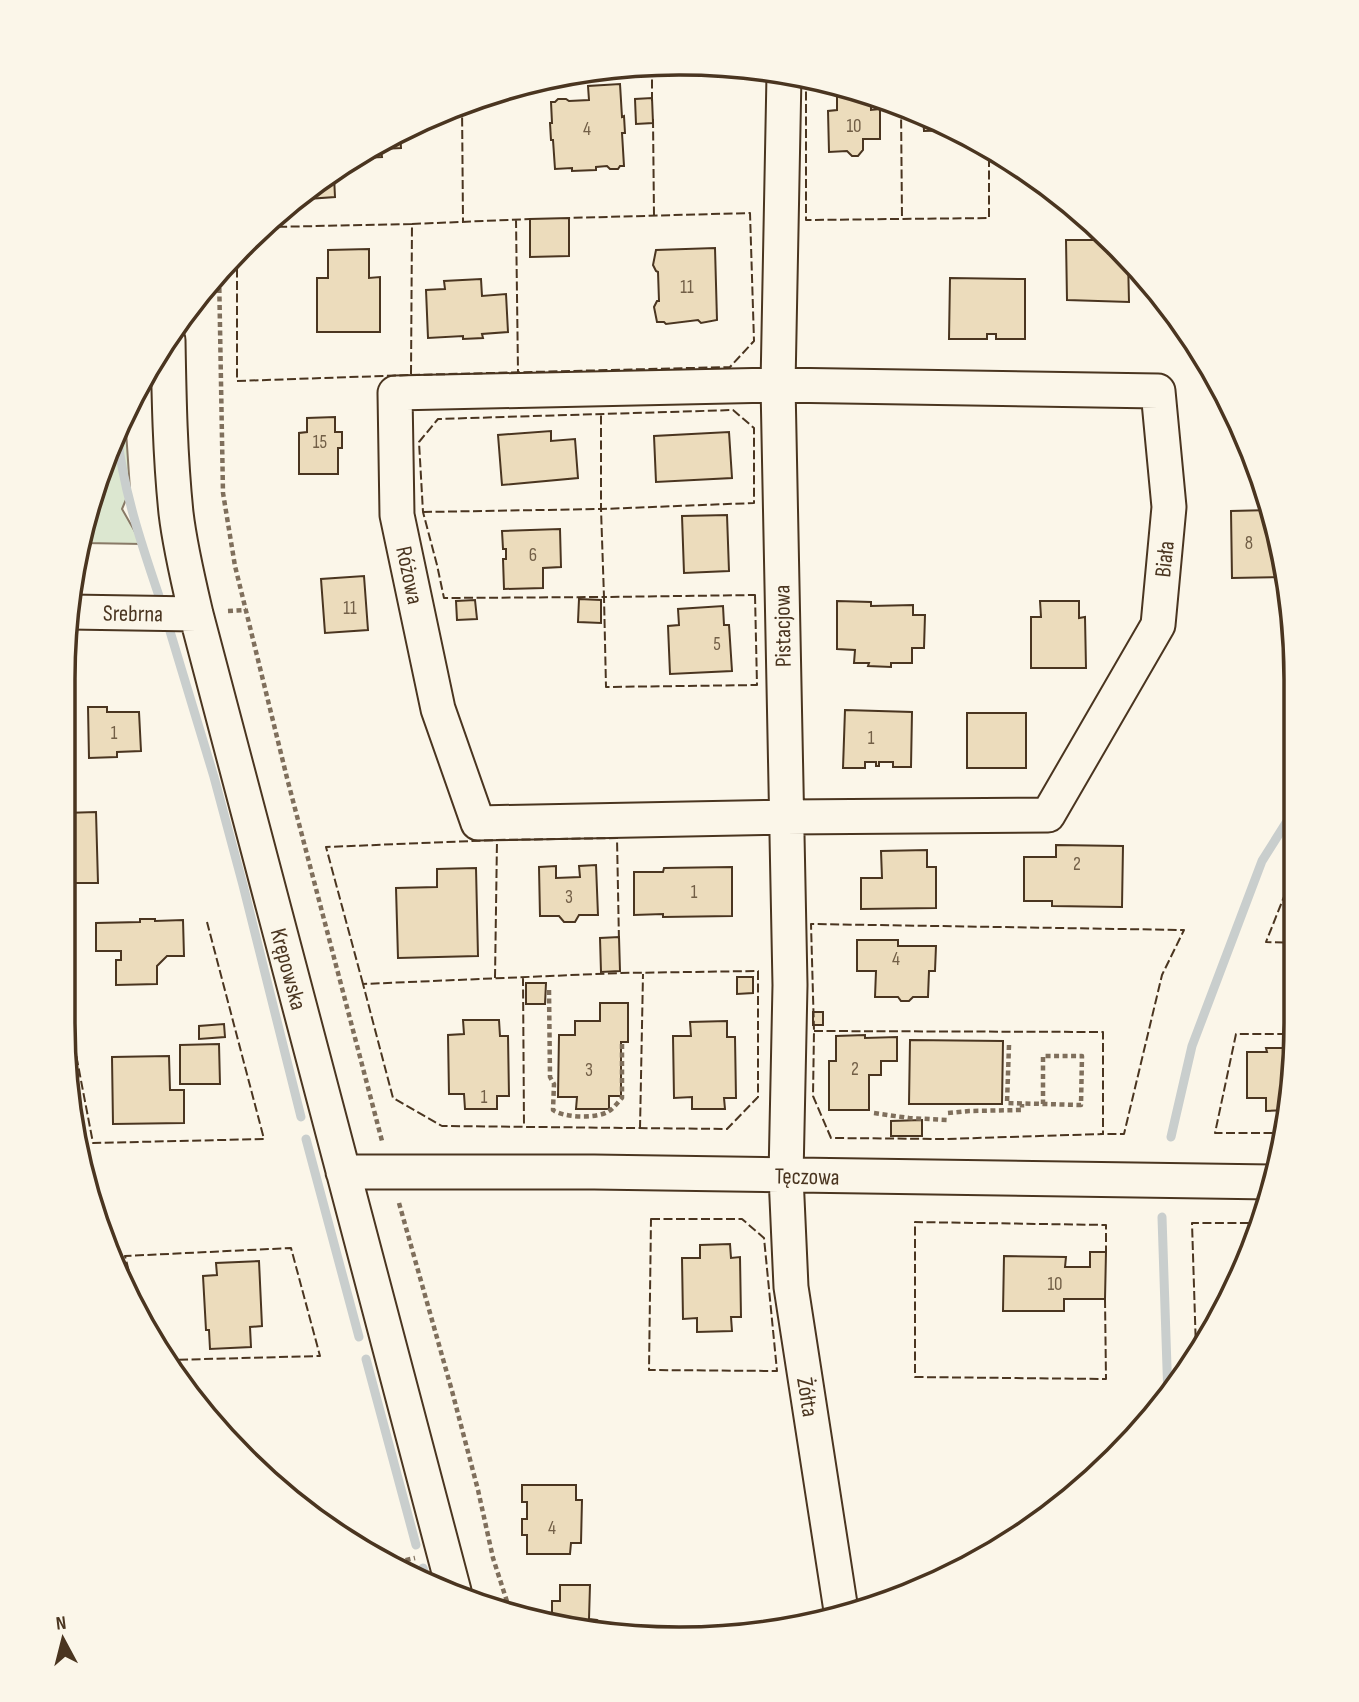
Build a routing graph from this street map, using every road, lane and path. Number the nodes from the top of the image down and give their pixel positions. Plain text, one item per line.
1 (784, 85) edge
2 (219, 288) edge
3 (168, 358) edge
4 (778, 385) junction
5 (79, 612) edge
6 (196, 614) junction
7 (785, 817) junction
8 (549, 990) dead end
9 (622, 1044) dead end
10 (1009, 1045) dead end
11 (1022, 1104) junction
12 (1043, 1104) junction
13 (874, 1113) dead end
14 (948, 1113) dead end
15 (947, 1120) dead end
16 (342, 1172) junction
17 (391, 1172) junction
18 (786, 1176) junction
19 (1262, 1182) edge
20 (452, 1582) edge
21 (507, 1601) edge
22 (840, 1605) edge

1 - 4 street, Pistacjowa
2 - 17 path
3 - 6 street, Krępowska
4 - 7 street, Pistacjowa
4 - 7 street, Biała
4 - 7 street, Różowa
5 - 6 street, Srebrna
6 - 16 street, Krępowska
7 - 18 street, Pistacjowa
8 - 9 path
10 - 11 path
11 - 12 path
11 - 14 path
12 - 12 path
13 - 15 path
16 - 17 street, Tęczowa
16 - 20 street, Krępowska
17 - 18 street, Tęczowa
17 - 21 path
18 - 19 street, Tęczowa
18 - 22 street, Żółta

